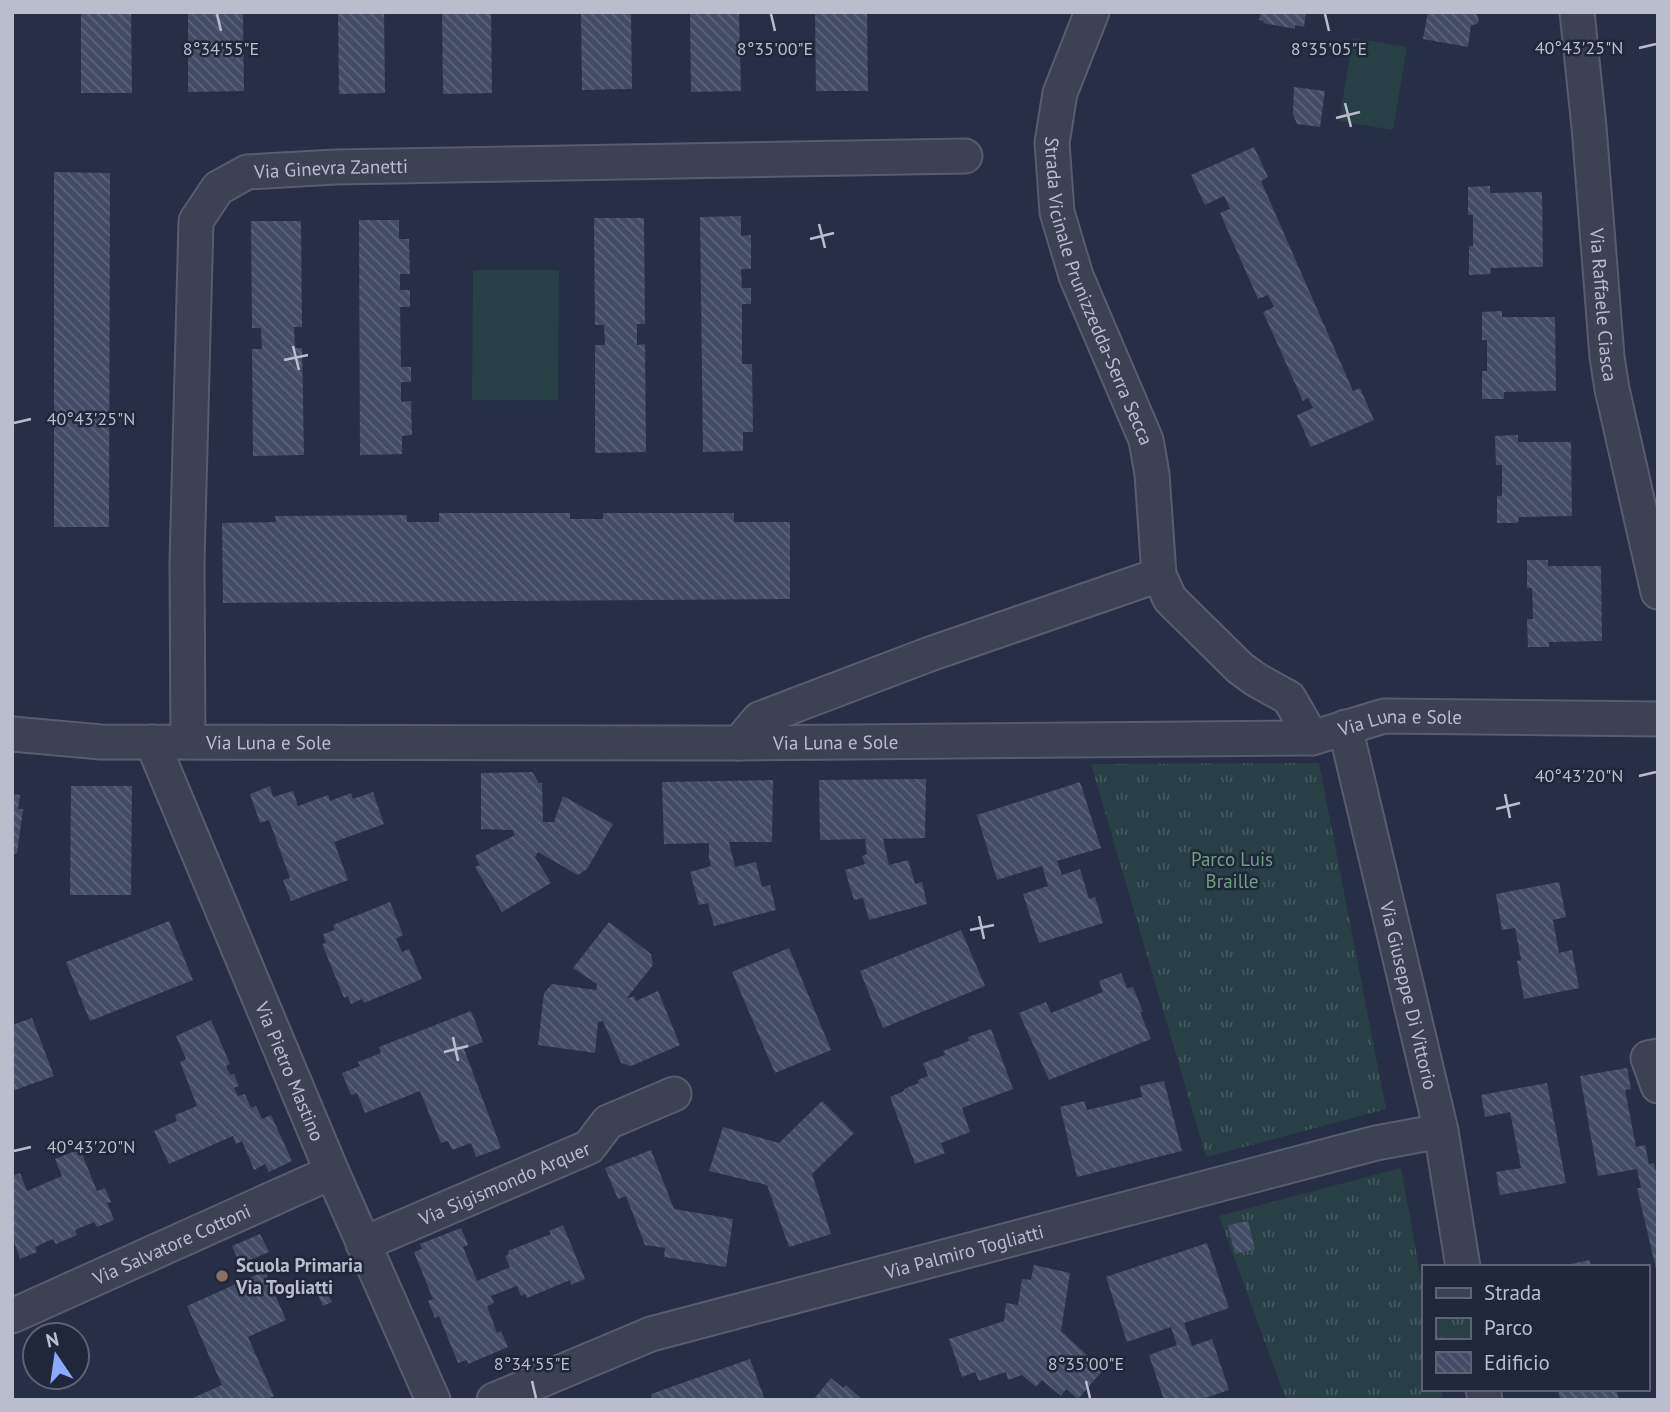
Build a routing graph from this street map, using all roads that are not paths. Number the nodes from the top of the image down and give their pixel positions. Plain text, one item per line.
1 (1092, 12) edge
2 (1577, 12) edge
3 (965, 156) dead end
4 (1160, 575) junction
5 (1658, 592) edge
6 (1658, 719) edge
7 (1345, 727) junction
8 (12, 734) edge
9 (1312, 738) junction
10 (188, 741) junction
11 (152, 742) junction
12 (739, 743) junction
13 (674, 1094) dead end
14 (1441, 1131) junction
15 (332, 1172) junction
16 (363, 1244) junction
17 (1463, 1265) edge
18 (12, 1317) edge
19 (433, 1400) edge
20 (494, 1400) edge

1 - 4 street, Strada Vicinale Prunizzedda-Serra Secca
2 - 5 street, Via Raffaele Ciasca
3 - 10 street, Via Ginevra Zanetti
4 - 9 street, Strada Vicinale Prunizzedda-Serra Secca
4 - 12 street
6 - 7 street, Via Luna e Sole
7 - 9 street, Via Luna e Sole
7 - 14 street, Via Giuseppe Di Vittorio
8 - 11 street, Via Luna e Sole
9 - 12 street, Via Luna e Sole
10 - 11 street, Via Luna e Sole
10 - 12 street, Via Luna e Sole
11 - 15 street, Via Pietro Mastino
13 - 16 street, Via Sigismondo Arquer
14 - 17 street, Via Giuseppe Di Vittorio
14 - 20 street, Via Palmiro Togliatti
15 - 16 street, Via Pietro Mastino
15 - 18 street, Via Salvatore Cottoni
16 - 19 street, Via Pietro Mastino

